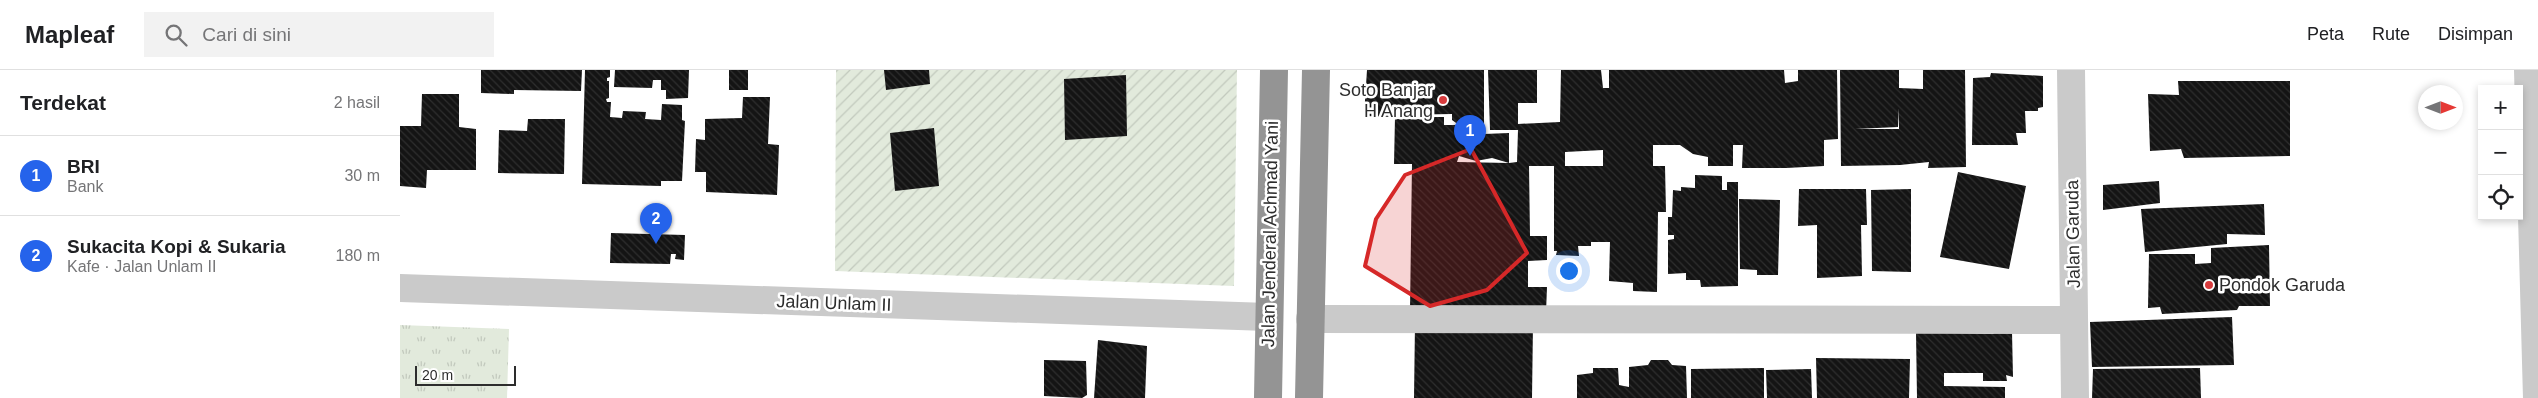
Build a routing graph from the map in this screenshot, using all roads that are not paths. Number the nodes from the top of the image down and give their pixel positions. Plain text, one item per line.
1 (1274, 70) edge
2 (1316, 70) edge
3 (2071, 70) edge
4 (2528, 70) edge
5 (400, 288) edge
6 (1268, 316) junction
7 (1310, 319) junction
8 (2073, 320) junction
9 (2538, 397) edge
10 (1268, 398) edge
11 (1309, 398) edge
12 (2075, 398) edge

1 - 6 highway, Jalan Jenderal Achmad Yani
2 - 7 highway
3 - 8 street, Jalan Garuda
4 - 9 street
5 - 6 street, Jalan Unlam II
6 - 10 highway, Jalan Jenderal Achmad Yani
7 - 8 street
7 - 11 highway
8 - 12 street, Jalan Garuda

